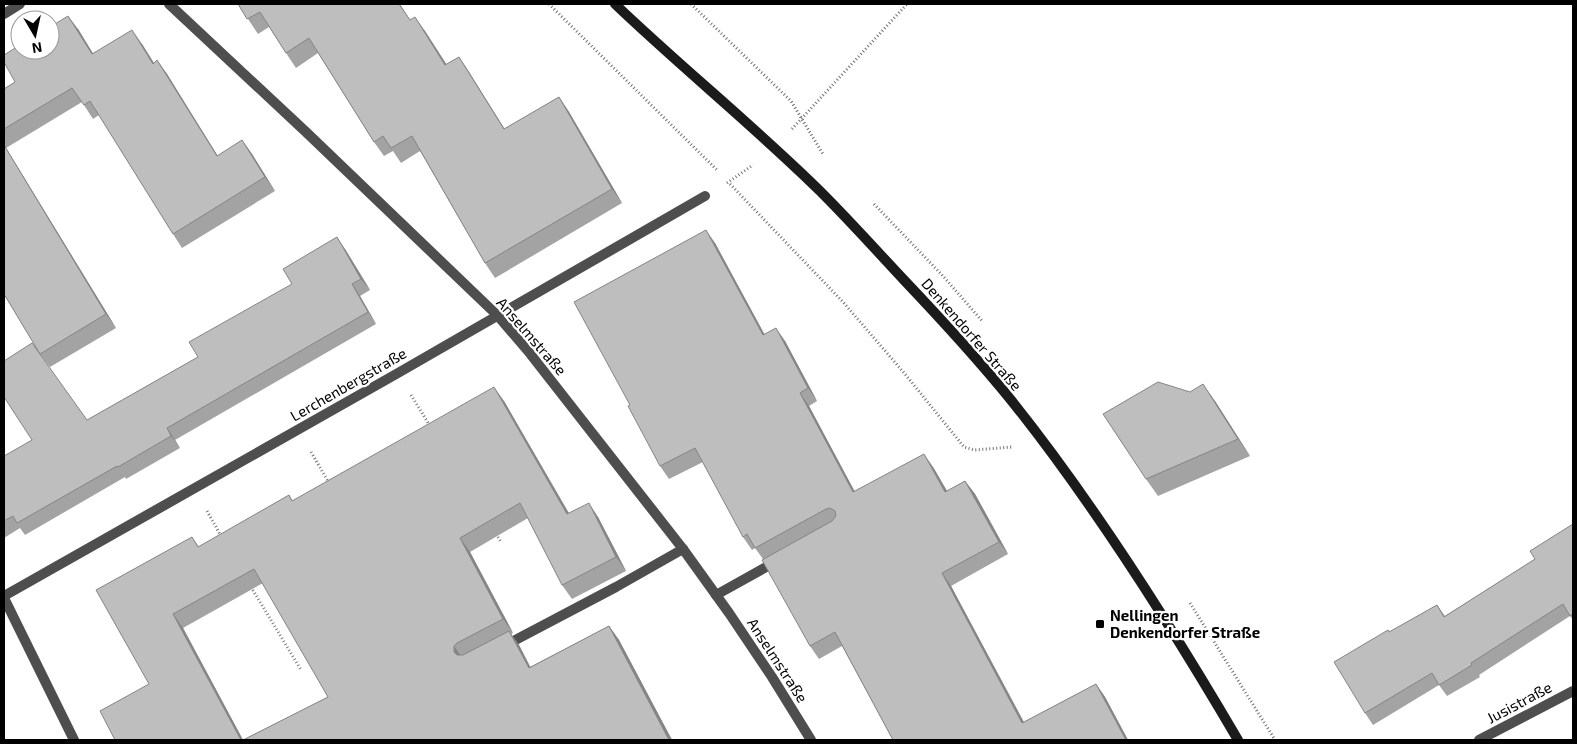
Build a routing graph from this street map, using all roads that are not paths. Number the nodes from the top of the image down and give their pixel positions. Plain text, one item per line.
1 (20, 4) edge
2 (169, 4) edge
3 (615, 4) edge
4 (4, 14) edge
5 (705, 196) road end
6 (498, 316) junction
7 (683, 549) junction
8 (786, 556) edge
9 (716, 595) junction
10 (4, 597) edge
11 (496, 650) edge
12 (1573, 691) edge
13 (74, 740) edge
14 (811, 740) edge
15 (1238, 740) edge
16 (1479, 740) edge

1 - 4 street
2 - 6 street, Anselmstraße
3 - 15 main road, Denkendorfer Straße
5 - 6 street, Lerchenbergstraße
6 - 7 street, Anselmstraße
6 - 10 street, Lerchenbergstraße
7 - 9 street, Anselmstraße
7 - 11 street
8 - 9 street
9 - 14 street, Anselmstraße
10 - 13 street
12 - 16 street, Jusistraße

